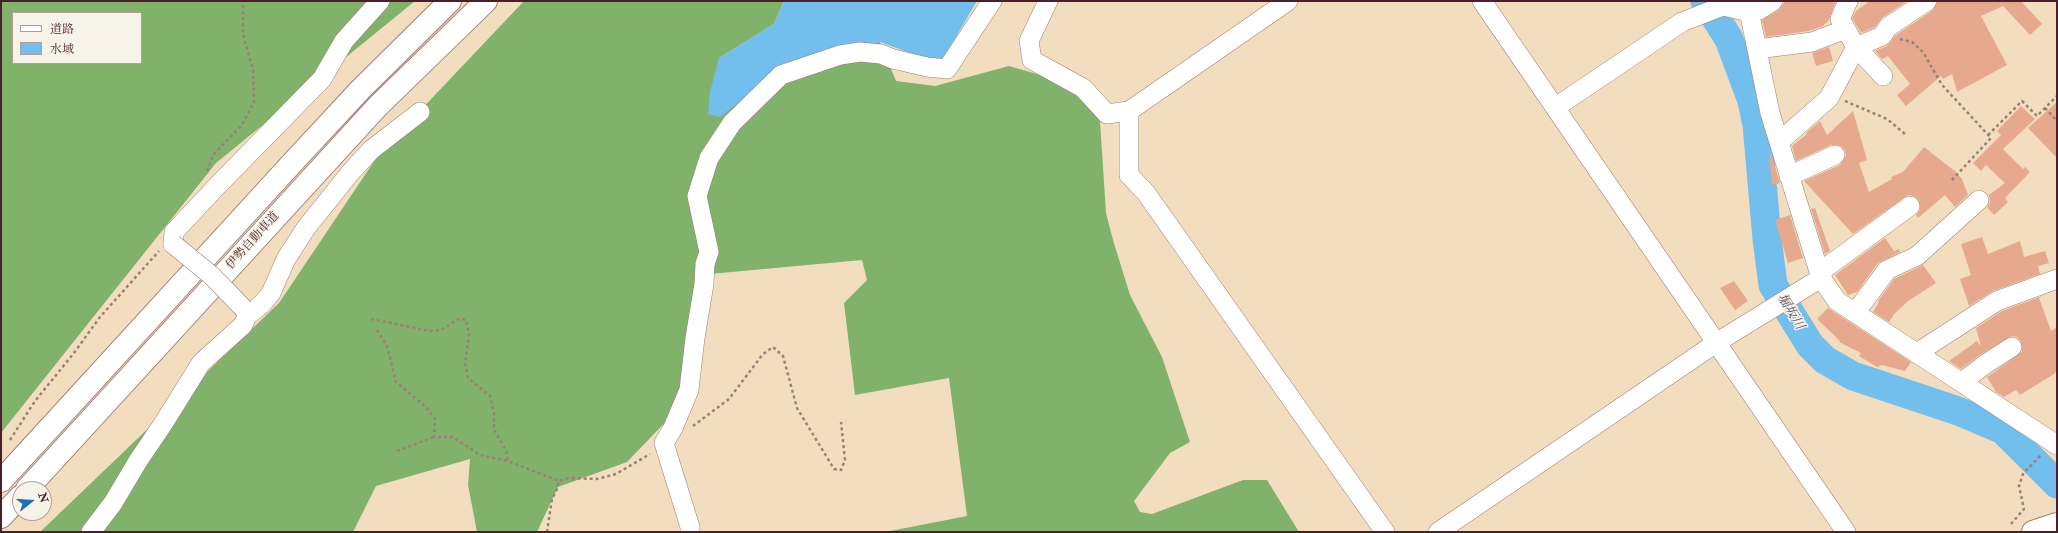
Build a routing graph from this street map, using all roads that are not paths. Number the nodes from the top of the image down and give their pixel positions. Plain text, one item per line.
1 (380, 1) edge
2 (450, 1) edge
3 (486, 1) edge
4 (992, 1) edge
5 (1048, 1) edge
6 (1288, 1) edge
7 (1482, 1) edge
8 (1773, 1) edge
9 (1848, 1) edge
10 (1927, 1) edge
11 (1748, 7) edge
12 (1846, 29) junction
13 (1856, 47) junction
14 (1757, 49) junction
15 (1883, 76) dead end
16 (1556, 107) junction
17 (1129, 111) junction
18 (420, 112) dead end
19 (1779, 142) junction
20 (1835, 155) dead end
21 (1789, 176) junction
22 (1979, 200) dead end
23 (1910, 206) dead end
24 (1821, 278) junction
25 (2057, 279) edge
26 (246, 313) junction
27 (1855, 313) junction
28 (1716, 343) junction
29 (2012, 347) dead end
30 (1917, 353) junction
31 (1962, 382) junction
32 (2053, 438) edge
33 (1, 481) edge
34 (34, 481) edge
35 (12, 506) edge
36 (1, 518) edge
37 (91, 532) edge
38 (690, 532) edge
39 (1385, 532) edge
40 (1438, 532) edge
41 (1846, 532) edge

1 - 26 street, bridge
2 - 33 highway, 伊勢自動車道
3 - 34 highway, 伊勢自動車道
4 - 38 street
5 - 17 street
6 - 17 street
7 - 16 street
8 - 11 street
9 - 12 street
10 - 13 street
11 - 14 street
11 - 16 street
12 - 13 street
12 - 14 street
13 - 15 street
13 - 19 street
14 - 19 street
16 - 28 street
17 - 39 street
18 - 26 street
19 - 21 street
20 - 21 street
21 - 24 street
22 - 27 street
23 - 24 street
24 - 27 street
24 - 28 street
25 - 30 street
26 - 37 street
27 - 30 street
28 - 40 street
28 - 41 street
29 - 31 street
30 - 31 street
31 - 32 street
35 - 36 highway

